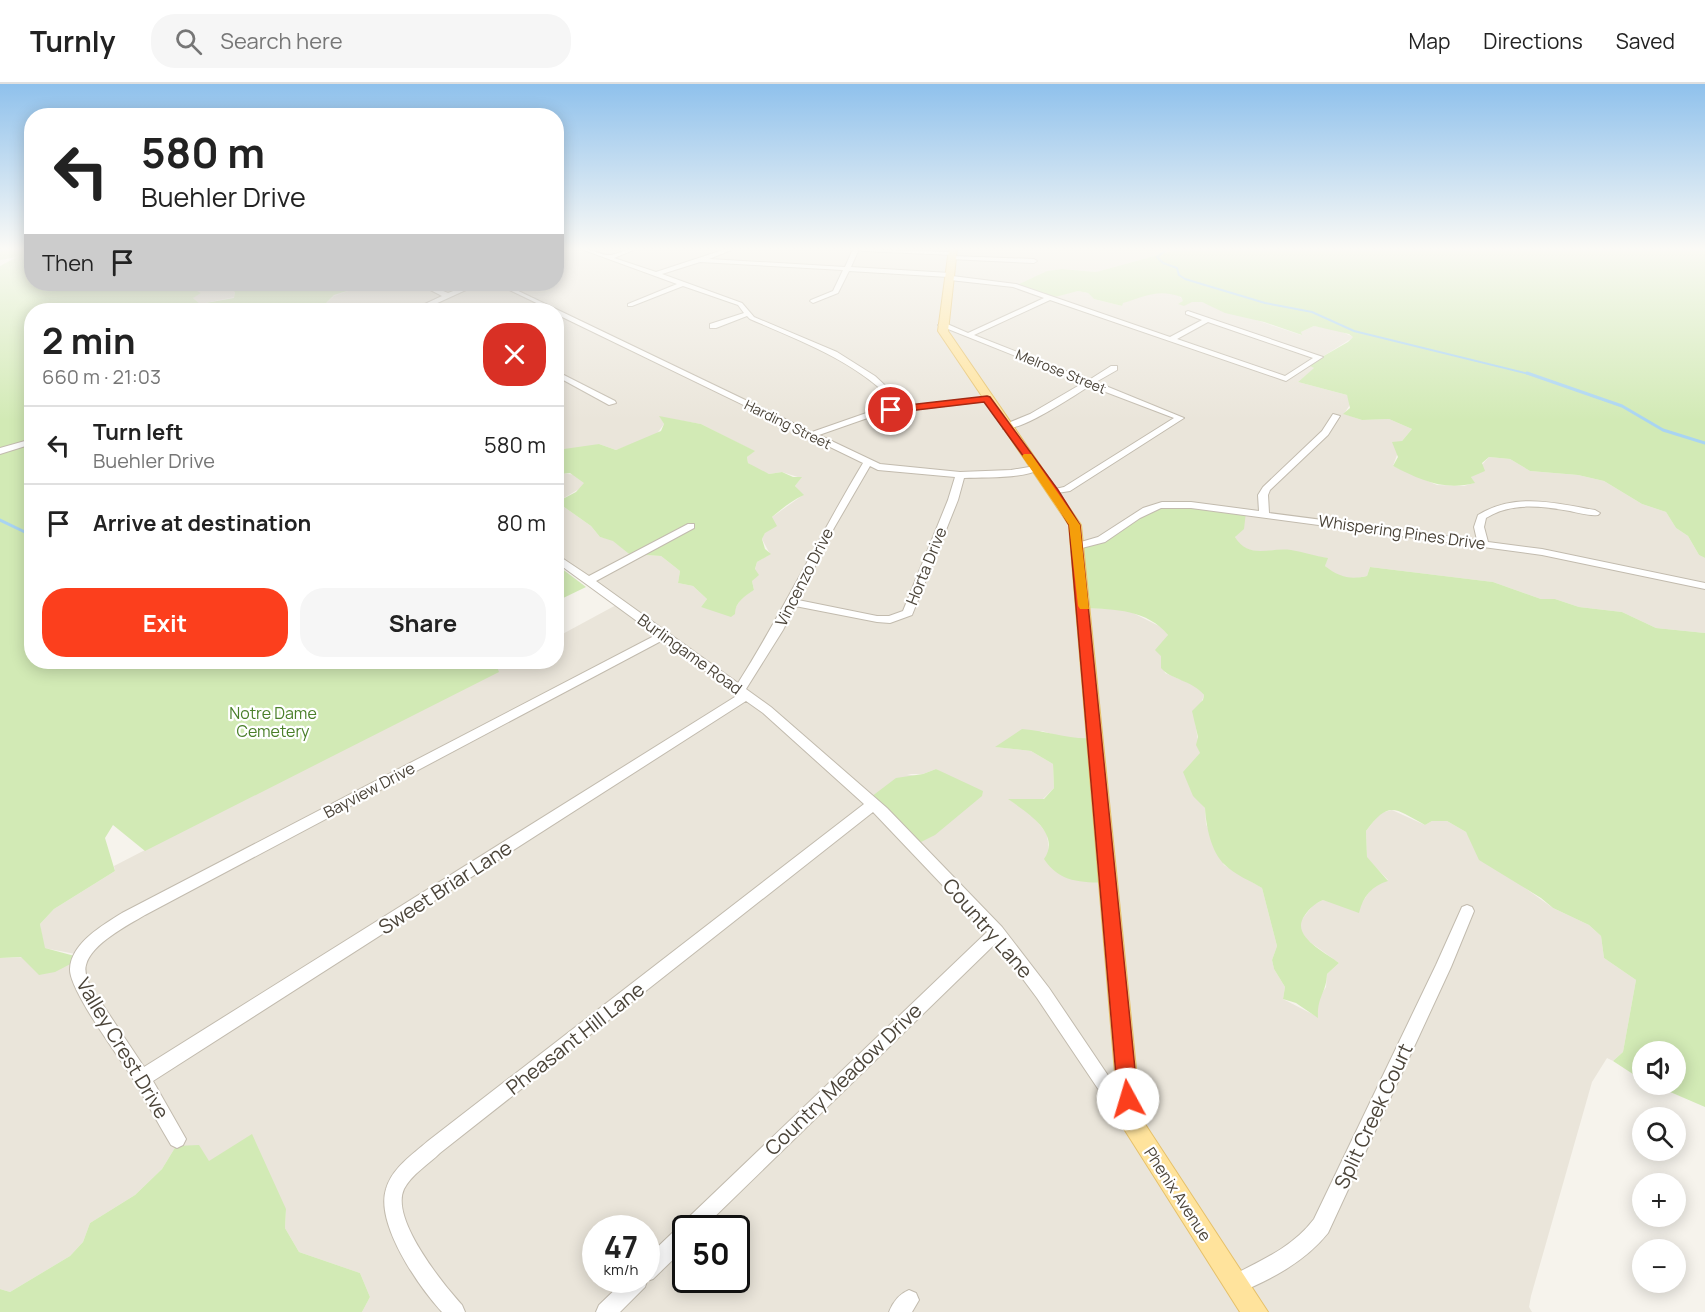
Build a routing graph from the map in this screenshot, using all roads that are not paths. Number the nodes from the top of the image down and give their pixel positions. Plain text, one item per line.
1 (741, 306) edge
2 (945, 306) edge
3 (1031, 306) edge
4 (1078, 306) edge
5 (1188, 313) dead end
6 (746, 314) junction
7 (564, 315) edge
8 (1207, 320) junction
9 (942, 325) junction
10 (713, 326) dead end
11 (970, 334) junction
12 (1171, 339) junction
13 (1114, 368) dead end
14 (564, 377) edge
15 (1092, 383) junction
16 (987, 399) junction
17 (612, 403) dead end
18 (904, 408) junction
19 (1336, 416) dead end
20 (1006, 427) junction
21 (810, 435) junction
22 (24, 444) edge
23 (0, 451) edge
24 (867, 463) junction
25 (1035, 469) junction
26 (960, 475) junction
27 (1054, 492) junction
28 (1264, 513) junction
29 (1595, 513) dead end
30 (691, 526) dead end
31 (1077, 541) junction
32 (1483, 543) junction
33 (564, 563) edge
34 (589, 580) junction
35 (1705, 586) edge
36 (791, 602) junction
37 (664, 635) junction
38 (743, 692) junction
39 (820, 756) joint
40 (873, 805) junction
41 (1467, 911) dead end
42 (996, 932) junction
43 (82, 957) joint
44 (142, 1078) junction
45 (1130, 1121) junction
46 (177, 1139) dead end
47 (703, 1215) edge
48 (672, 1247) edge
49 (660, 1258) edge
50 (1236, 1284) junction
51 (625, 1293) edge
52 (455, 1312) edge
53 (606, 1312) edge
54 (1254, 1312) edge

1 - 6 street
2 - 9 main road
3 - 11 street
4 - 12 street
5 - 8 street
6 - 10 street
6 - 18 street
7 - 21 street, Harding Street
8 - 12 street
8 - 12 street
9 - 11 street, Melrose Street
9 - 16 main road, Phenix Avenue
11 - 15 street, Melrose Street
13 - 15 street
14 - 17 street
15 - 20 street
15 - 27 street, Melrose Street
16 - 18 street
16 - 20 main road, Phenix Avenue
18 - 21 street
19 - 28 street
20 - 25 main road, Phenix Avenue
21 - 24 street, Harding Street
22 - 23 street
24 - 26 street, Harding Street
24 - 36 street, Vincenzo Drive
25 - 26 street, Harding Street
25 - 27 main road, Phenix Avenue
26 - 36 street, Horta Drive
27 - 31 main road, Phenix Avenue
28 - 31 street, Whispering Pines Drive
28 - 32 street, Whispering Pines Drive
29 - 32 street
30 - 34 street
31 - 45 main road, Phenix Avenue
32 - 35 street, Whispering Pines Drive
33 - 34 street, Burlingame Road
34 - 37 street, Burlingame Road
36 - 38 street, Vincenzo Drive
37 - 38 street, Burlingame Road
37 - 43 street, Bayview Drive
38 - 39 street, Burlingame Road
38 - 44 street, Sweet Briar Lane
39 - 40 street, Country Lane
40 - 42 street, Country Lane
40 - 52 street, Pheasant Hill Lane
41 - 50 street, Split Creek Court
42 - 45 street, Country Lane
42 - 47 street, Country Meadow Drive
43 - 44 street, Valley Crest Drive
44 - 46 street, Valley Crest Drive
45 - 50 main road, Phenix Avenue
48 - 49 street
50 - 54 main road, Phenix Avenue
51 - 53 street

